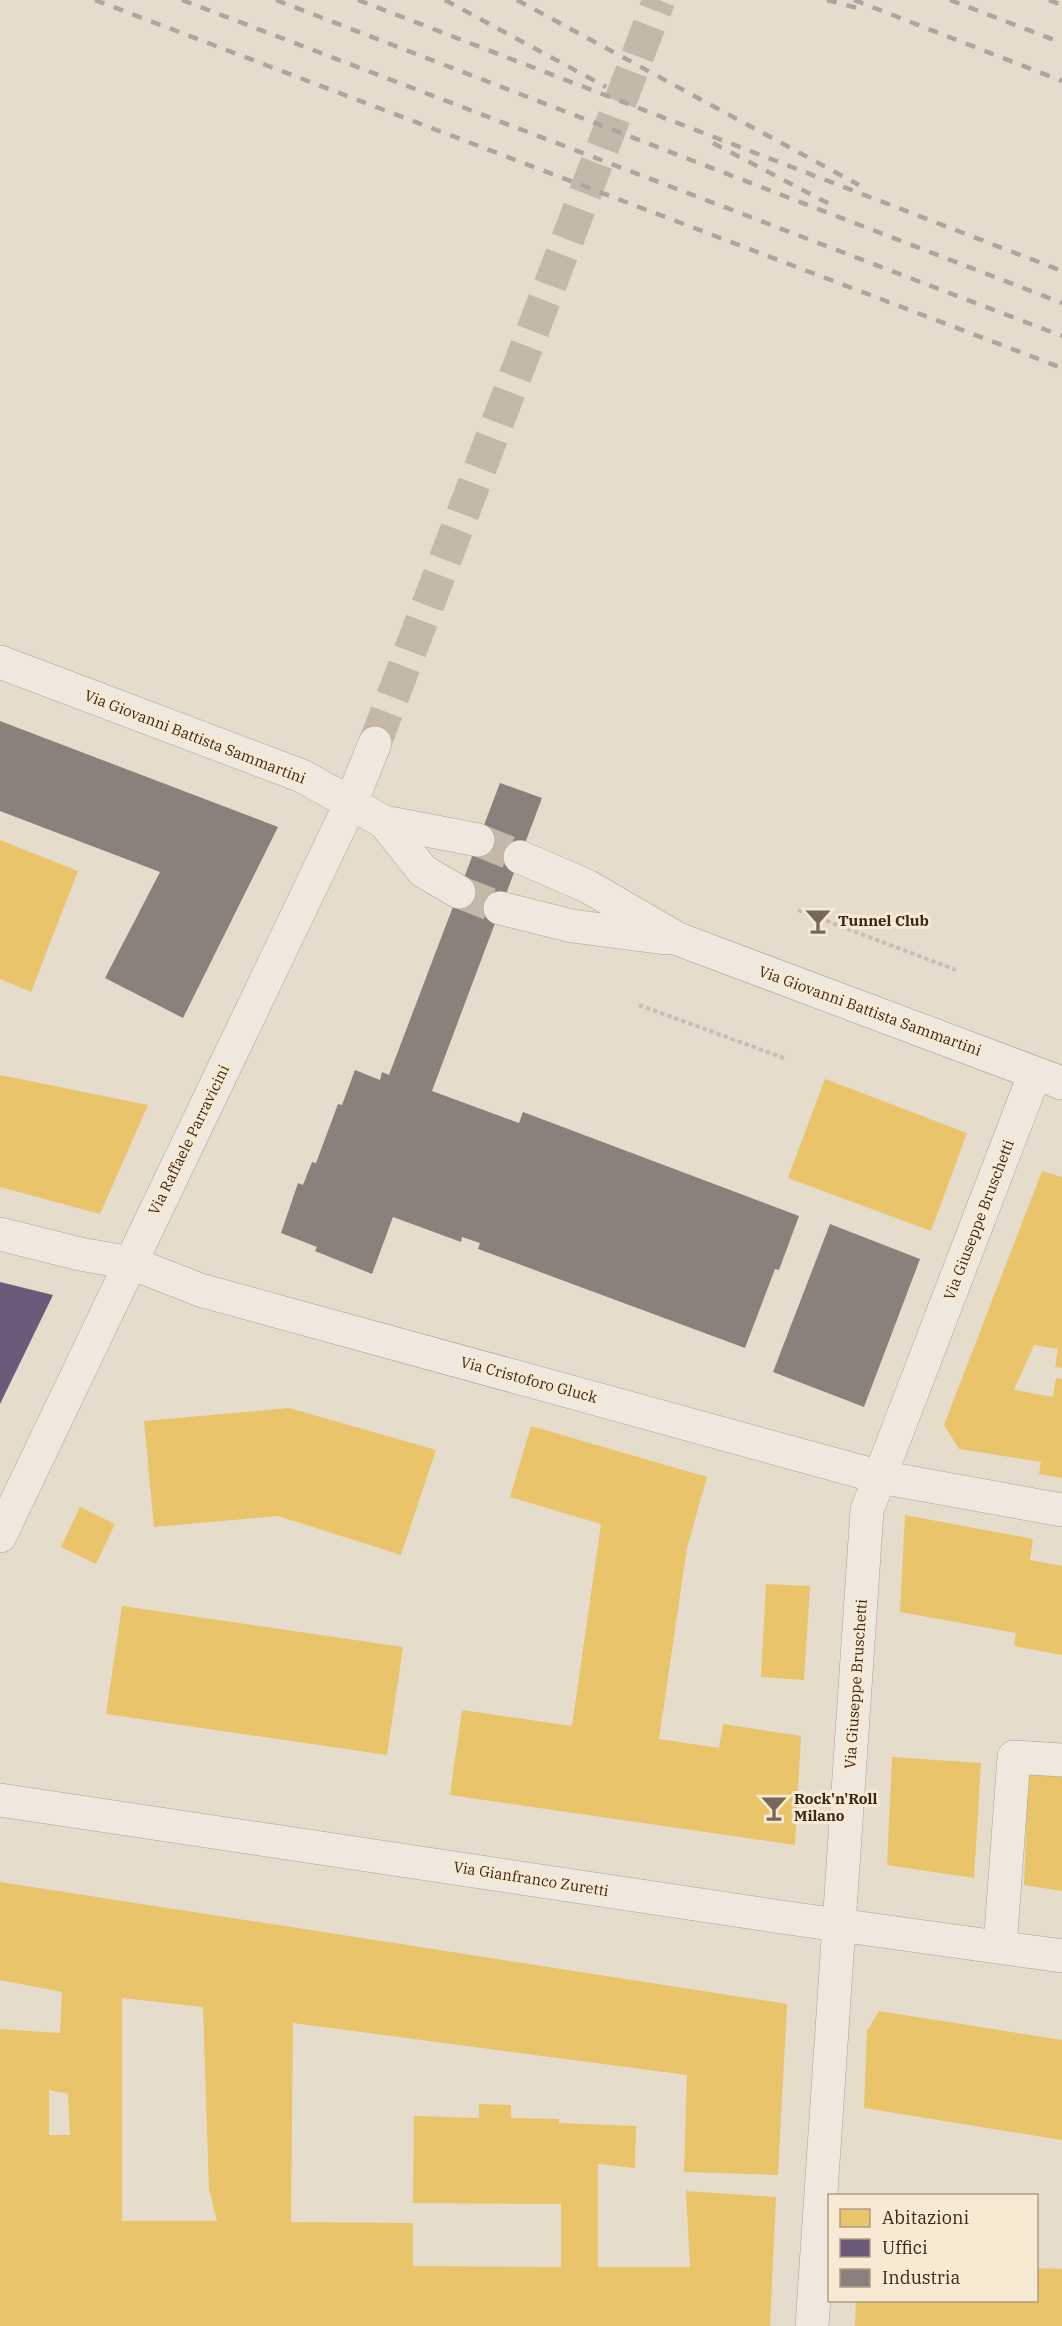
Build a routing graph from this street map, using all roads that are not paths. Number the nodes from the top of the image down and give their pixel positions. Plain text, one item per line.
1 (0, 662) edge
2 (375, 742) tunnel mouth
3 (350, 805) junction
4 (384, 822) junction
5 (478, 840) tunnel mouth
6 (520, 857) tunnel mouth
7 (459, 892) tunnel mouth
8 (500, 908) tunnel mouth
9 (678, 939) junction
10 (1049, 1078) edge
11 (0, 1234) edge
12 (131, 1263) junction
13 (880, 1477) junction
14 (1062, 1510) edge
15 (0, 1536) edge
16 (1062, 1760) edge
17 (0, 1800) edge
18 (839, 1925) junction
19 (1000, 1947) junction
20 (1062, 1956) edge
21 (812, 2326) edge

1 - 3 street, Via Giovanni Battista Sammartini
2 - 3 street, Via Raffaele Parravicini
3 - 4 street, Via Giovanni Battista Sammartini
3 - 12 street, Via Raffaele Parravicini
4 - 5 street, Via Giovanni Battista Sammartini
4 - 7 street, Via Giovanni Battista Sammartini
6 - 9 street, Via Giovanni Battista Sammartini
8 - 9 street, Via Giovanni Battista Sammartini
9 - 10 street, Via Giovanni Battista Sammartini
10 - 13 street, Via Giuseppe Bruschetti
11 - 12 street, Via Cristoforo Gluck
12 - 13 street, Via Cristoforo Gluck
12 - 15 street, Via Raffaele Parravicini
13 - 14 street, Via Cristoforo Gluck
13 - 18 street, Via Giuseppe Bruschetti
16 - 19 street
17 - 18 street, Via Gianfranco Zuretti
18 - 19 street, Via Gianfranco Zuretti
18 - 21 street, Via Giuseppe Bruschetti
19 - 20 street, Via Gianfranco Zuretti

